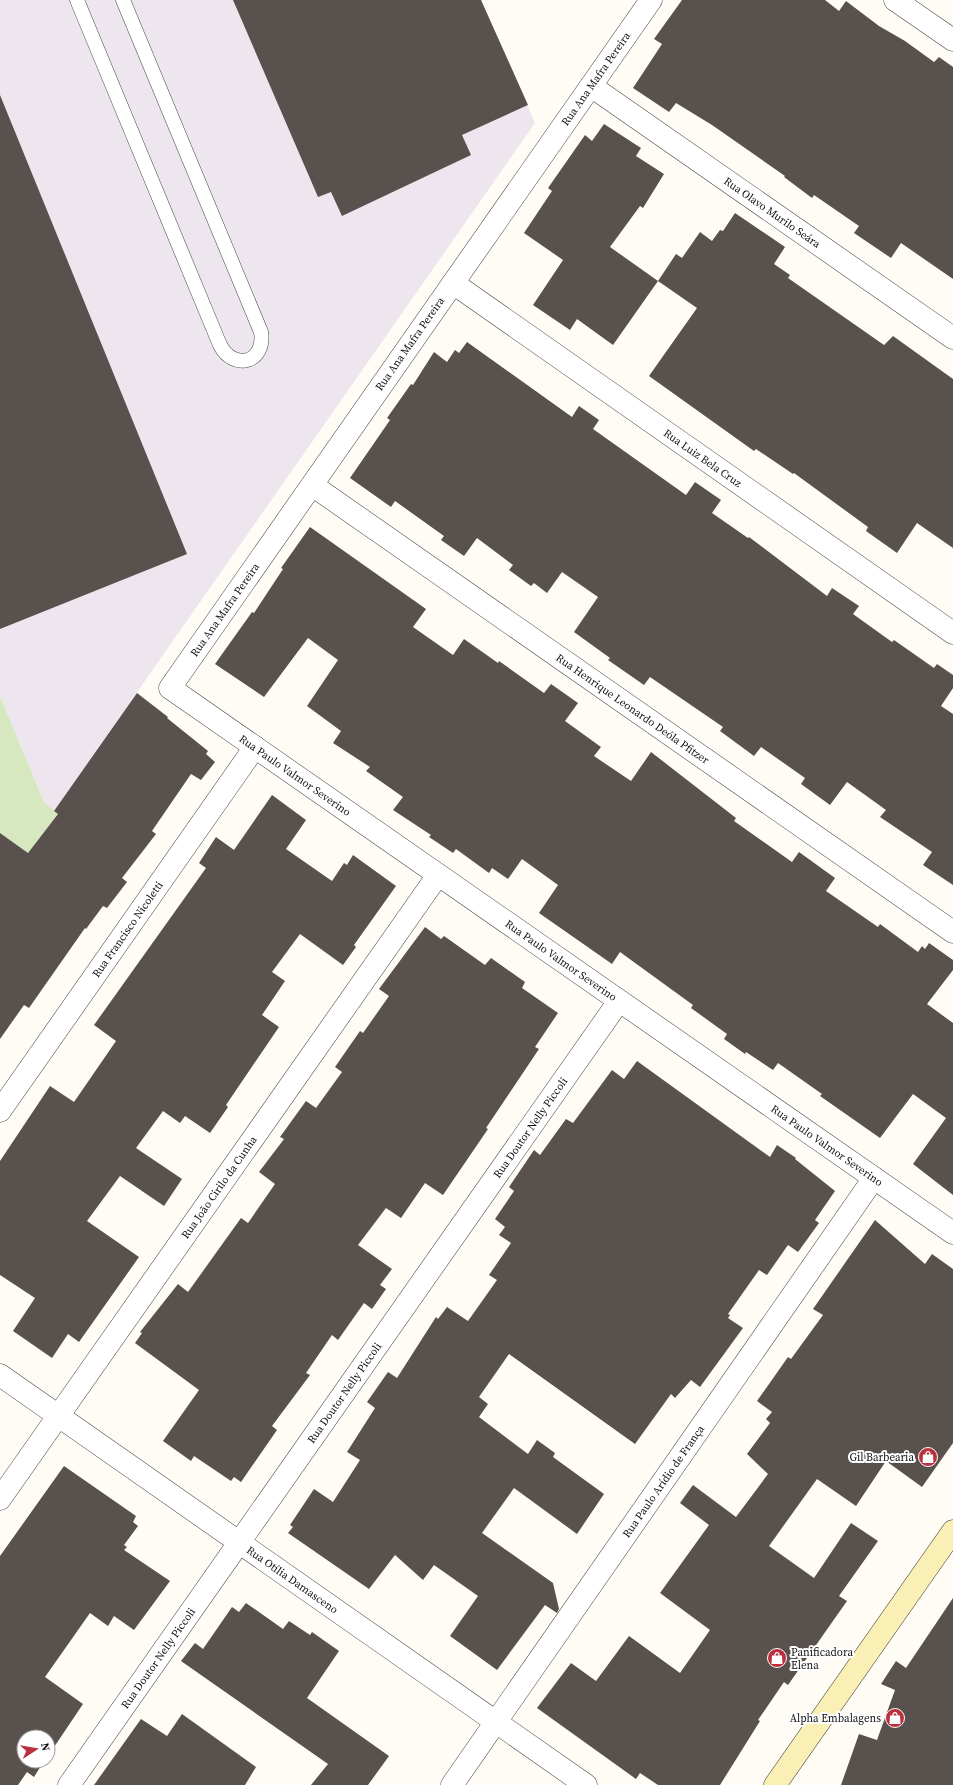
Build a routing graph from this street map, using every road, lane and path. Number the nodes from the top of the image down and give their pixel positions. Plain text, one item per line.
1 (77, 0) edge
2 (123, 0) edge
3 (651, 0) edge
4 (895, 0) edge
5 (953, 40) edge
6 (591, 86) junction
7 (453, 283) junction
8 (953, 338) edge
9 (312, 485) junction
10 (953, 633) edge
11 (170, 688) joint
12 (255, 747) junction
13 (438, 875) junction
14 (953, 932) edge
15 (619, 1001) junction
16 (0, 1111) edge
17 (874, 1178) junction
18 (953, 1233) edge
19 (0, 1375) edge
20 (58, 1416) junction
21 (0, 1499) edge
22 (953, 1531) edge
23 (239, 1543) junction
24 (496, 1722) junction
25 (69, 1785) edge
26 (452, 1785) edge
27 (586, 1785) edge
28 (775, 1785) edge

1 - 2 lane
3 - 6 street, Rua Ana Mafra Pereira
4 - 5 street
6 - 7 street, Rua Ana Mafra Pereira
6 - 8 street, Rua Olavo Murilo Seára
7 - 9 street, Rua Ana Mafra Pereira
7 - 10 street, Rua Luiz Bela Cruz
9 - 11 street, Rua Ana Mafra Pereira
9 - 14 street, Rua Henrique Leonardo Deóla Pfitzer
11 - 12 street, Rua Paulo Valmor Severino
12 - 13 street, Rua Paulo Valmor Severino
12 - 16 street, Rua Francisco Nicoletti
13 - 15 street, Rua Paulo Valmor Severino
13 - 20 street, Rua João Cirilo da Cunha
15 - 17 street, Rua Paulo Valmor Severino
15 - 23 street, Rua Doutor Nelly Piccoli
17 - 18 street, Rua Paulo Valmor Severino
17 - 24 street, Rua Paulo Arídio de França
19 - 20 street, Rua Otília Damasceno
20 - 21 street, Rua João Cirilo da Cunha
20 - 23 street, Rua Otília Damasceno
22 - 28 street
23 - 24 street, Rua Otília Damasceno
23 - 25 street, Rua Doutor Nelly Piccoli
24 - 26 street, Rua Paulo Arídio de França
24 - 27 street, Rua Otília Damasceno

